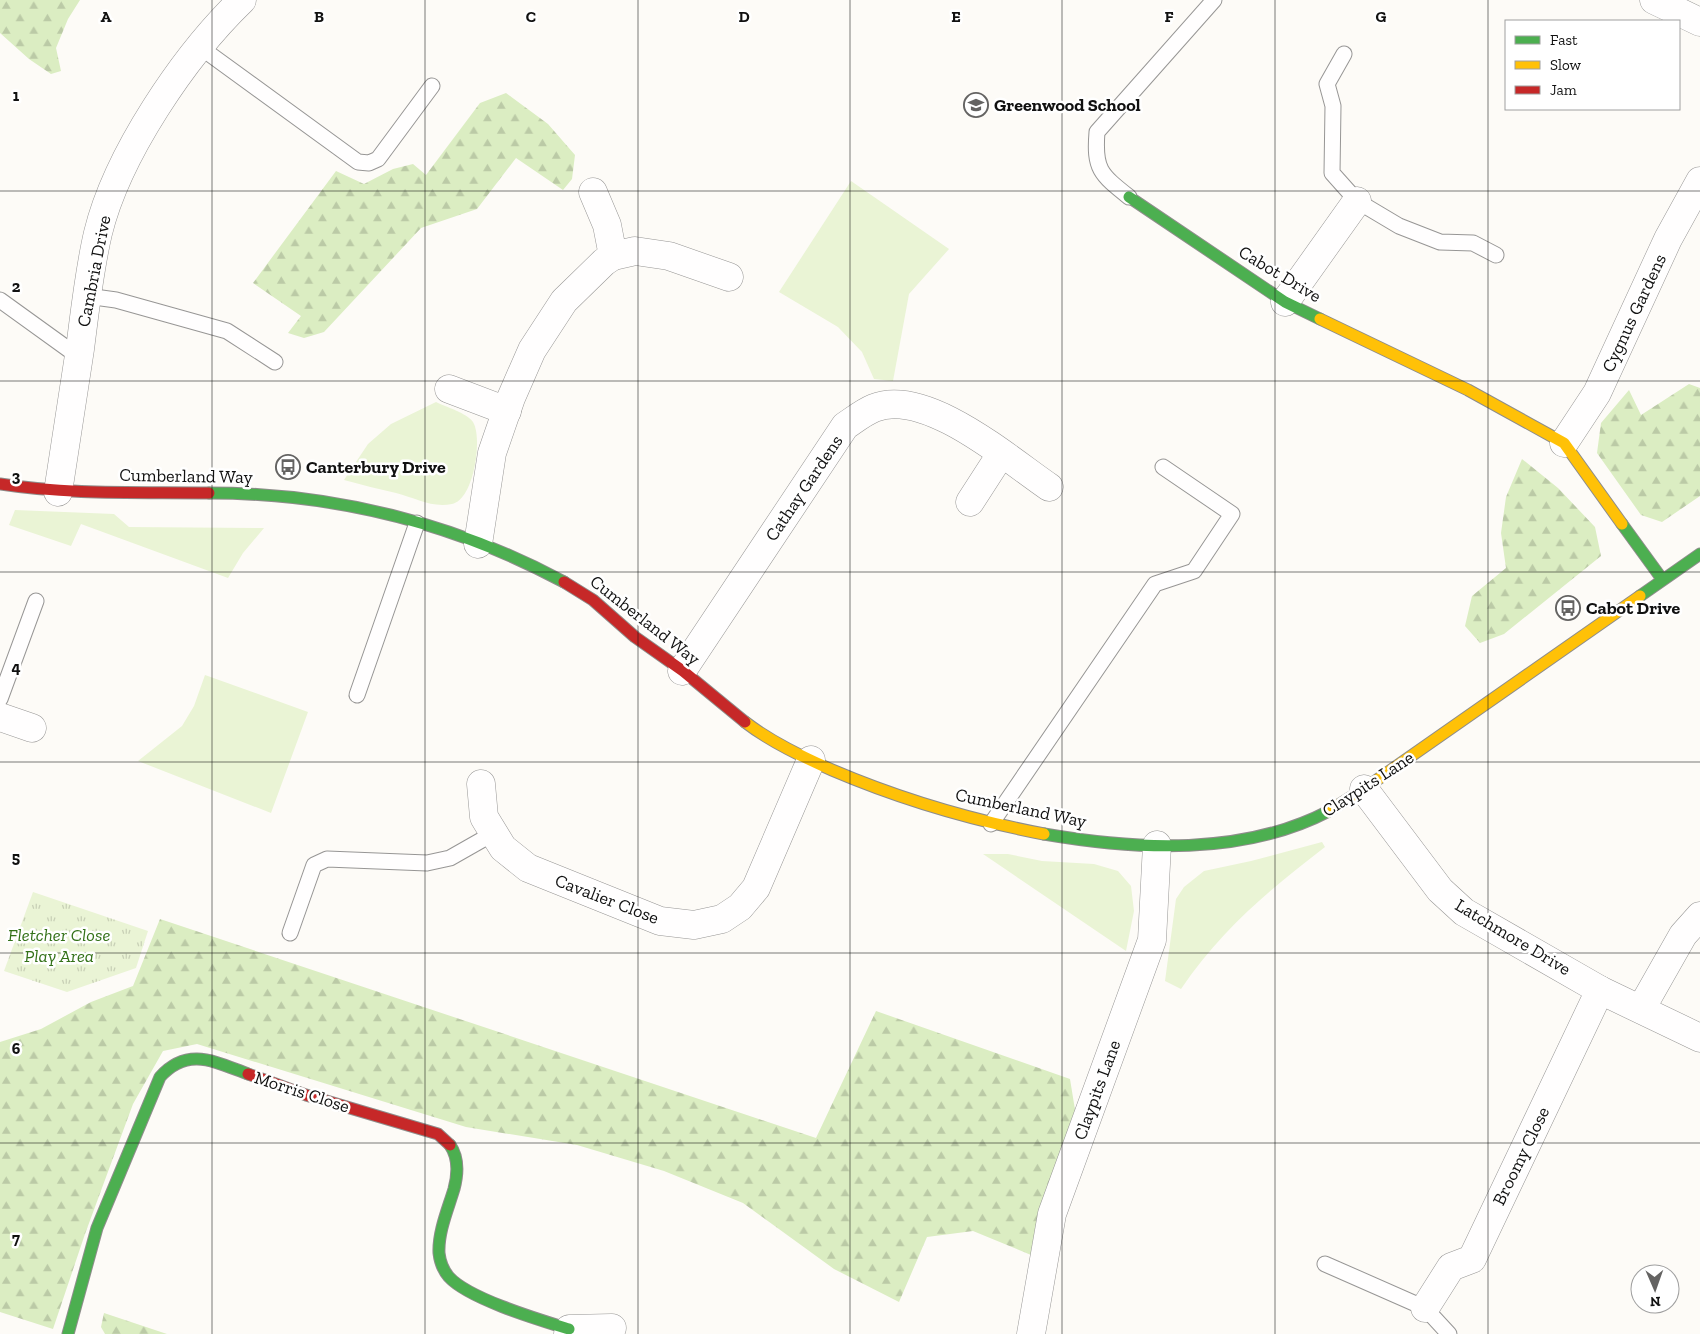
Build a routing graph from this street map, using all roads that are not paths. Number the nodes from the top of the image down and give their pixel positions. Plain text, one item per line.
1 (242, 0) edge
2 (1214, 0) edge
3 (1654, 0) edge
4 (1700, 22) edge
5 (200, 47) junction
6 (1344, 54) dead end
7 (432, 86) dead end
8 (1700, 181) edge
9 (593, 192) dead end
10 (1129, 197) joint
11 (1356, 201) junction
12 (1496, 255) dead end
13 (613, 256) junction
14 (729, 277) dead end
15 (87, 296) junction
16 (0, 300) edge
17 (1285, 302) junction
18 (79, 357) junction
19 (274, 362) dead end
20 (449, 389) dead end
21 (507, 411) junction
22 (1564, 443) junction
23 (1001, 454) junction
24 (1163, 467) dead end
25 (0, 484) edge
26 (1049, 487) dead end
27 (58, 492) junction
28 (970, 502) dead end
29 (417, 523) junction
30 (478, 544) junction
31 (1700, 554) edge
32 (1662, 579) junction
33 (36, 601) dead end
34 (682, 670) junction
35 (357, 695) dead end
36 (0, 699) edge
37 (0, 717) edge
38 (32, 728) dead end
39 (811, 760) junction
40 (481, 784) dead end
41 (1364, 789) junction
42 (991, 824) junction
43 (494, 833) junction
44 (1156, 845) junction
45 (1700, 916) edge
46 (290, 932) dead end
47 (1600, 990) junction
48 (1641, 1009) junction
49 (1700, 1038) edge
50 (1325, 1264) dead end
51 (1425, 1308) junction
52 (612, 1328) dead end
53 (568, 1331) edge
54 (68, 1334) edge
55 (1030, 1334) edge
56 (1449, 1334) edge

1 - 5 street, Cambria Drive
2 - 10 lane
3 - 4 street
5 - 7 lane
5 - 15 street, Cambria Drive
6 - 11 lane
8 - 22 street, Cygnus Gardens
9 - 13 street
10 - 17 street, Cabot Drive
11 - 12 lane
11 - 17 street
13 - 14 street
13 - 21 street
15 - 18 street, Cambria Drive
15 - 19 lane
16 - 18 lane
17 - 22 street, Cabot Drive
18 - 27 street, Cambria Drive
20 - 21 street
21 - 30 street
22 - 32 street, Cabot Drive
23 - 26 street, Cathay Gardens
23 - 28 street
23 - 34 street, Cathay Gardens
24 - 42 lane
25 - 27 street, Cumberland Way
27 - 29 street, Cumberland Way
29 - 30 street, Cumberland Way
29 - 35 lane
30 - 34 street, Cumberland Way
31 - 32 street, Claypits Lane
32 - 41 street, Claypits Lane
33 - 36 lane
34 - 39 street, Cumberland Way
37 - 38 street
39 - 42 street, Cumberland Way
39 - 43 street, Cavalier Close
40 - 43 street, Cavalier Close
41 - 44 street, Claypits Lane
41 - 47 street, Latchmore Drive
42 - 44 street, Cumberland Way
43 - 46 lane
44 - 55 street, Claypits Lane
45 - 48 street
47 - 48 street, Latchmore Drive
47 - 51 street, Broomy Close
48 - 49 street, Latchmore Drive
50 - 51 lane
51 - 56 lane
52 - 53 street, Morris Close
53 - 54 street, Morris Close

